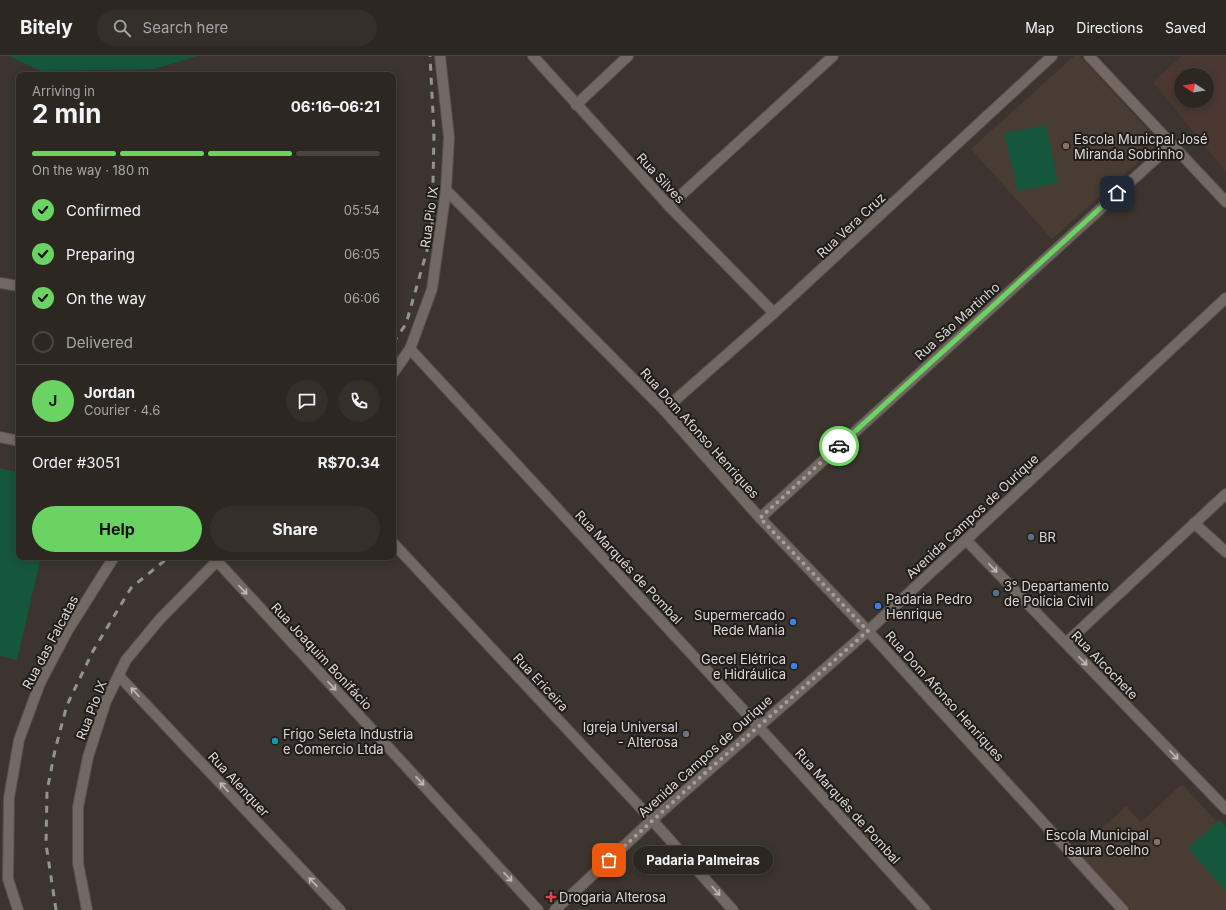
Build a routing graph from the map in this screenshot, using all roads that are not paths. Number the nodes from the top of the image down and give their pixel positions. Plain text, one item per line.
1 (440, 56) edge
2 (533, 56) edge
3 (628, 56) edge
4 (833, 56) edge
5 (1052, 56) edge
6 (1089, 56) edge
7 (576, 105) junction
8 (1172, 144) junction
9 (446, 190) junction
10 (1226, 202) edge
11 (669, 206) junction
12 (0, 283) edge
13 (16, 286) edge
14 (1226, 298) edge
15 (774, 313) junction
16 (410, 349) junction
17 (396, 369) edge
18 (664, 410) junction
19 (0, 437) edge
20 (16, 440) edge
21 (1226, 494) edge
22 (760, 518) junction
23 (1194, 523) junction
24 (966, 540) junction
25 (396, 546) edge
26 (1226, 552) edge
27 (112, 560) edge
28 (218, 560) edge
29 (220, 560) edge
30 (868, 631) junction
31 (1066, 643) junction
32 (119, 676) junction
33 (758, 726) junction
34 (1226, 809) edge
35 (652, 820) junction
36 (4, 878) edge
37 (336, 909) edge
38 (18, 910) edge
39 (87, 910) edge
40 (538, 910) edge
41 (555, 910) edge
42 (733, 910) edge
43 (925, 910) edge
44 (1123, 910) edge

1 - 9 street, Rua Pio IX
2 - 7 street, Rua Silves
3 - 7 street
4 - 11 street
5 - 15 street, Rua Vera Cruz
6 - 8 street
7 - 11 street, Rua Silves
8 - 10 street
8 - 22 street, Rua São Martinho
9 - 16 street, Rua Pio IX
9 - 18 street, Rua Dom Afonso Henriques
11 - 15 street, Rua Silves
12 - 13 street
14 - 24 street, Avenida Campos de Ourique
15 - 18 street, Rua Vera Cruz
16 - 17 street, Rua Pio IX
16 - 33 street, Rua Marquês de Pombal
18 - 22 street, Rua Dom Afonso Henriques
19 - 20 street
21 - 23 street
22 - 30 street, Rua Dom Afonso Henriques
23 - 26 street
23 - 31 street
24 - 30 street, Avenida Campos de Ourique
24 -> 31 street, Rua Alcochete
25 - 35 street, Rua Ericeira
27 - 36 street, Rua das Falcatas
28 - 32 street, Rua Pio IX
29 -> 40 street, Rua Joaquim Bonifácio
30 - 33 street, Avenida Campos de Ourique
30 - 44 street, Rua Dom Afonso Henriques
31 -> 34 street, Rua Alcochete
37 -> 32 street, Rua Alenquer
32 - 39 street, Rua Pio IX
33 - 35 street, Avenida Campos de Ourique
33 - 43 street, Rua Marquês de Pombal
35 - 41 street, Avenida Campos de Ourique
35 -> 42 street, Rua Ericeira
36 - 38 street, Rua das Falcatas

